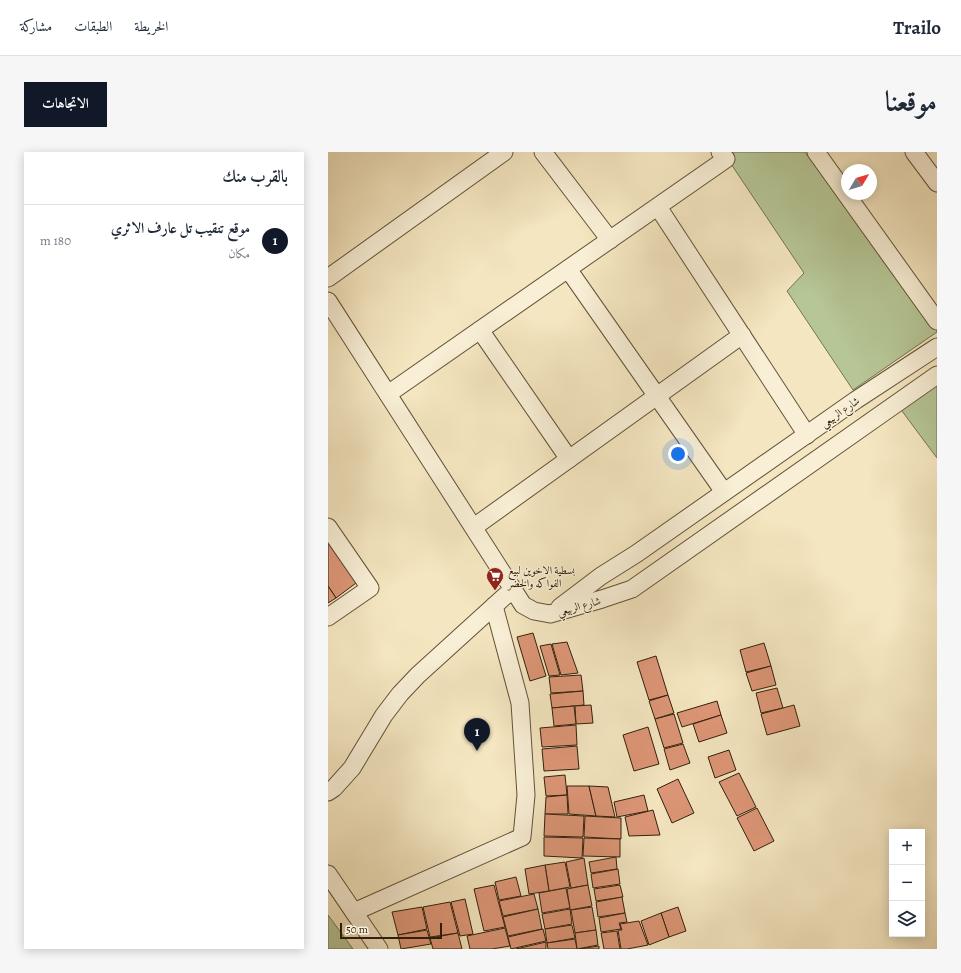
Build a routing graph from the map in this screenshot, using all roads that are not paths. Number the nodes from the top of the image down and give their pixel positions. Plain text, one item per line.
1 (504, 152) edge
2 (543, 152) edge
3 (720, 152) edge
4 (816, 152) edge
5 (914, 152) edge
6 (937, 183) edge
7 (658, 207) junction
8 (610, 240) junction
9 (568, 269) junction
10 (328, 278) edge
11 (328, 301) edge
12 (937, 321) edge
13 (334, 325) edge
14 (480, 330) junction
15 (742, 335) junction
16 (937, 347) edge
17 (937, 375) edge
18 (388, 394) junction
19 (656, 396) junction
20 (807, 435) junction
21 (569, 459) junction
22 (724, 492) junction
23 (474, 527) junction
24 (328, 528) edge
25 (610, 571) junction
26 (514, 591) junction
27 (623, 592) junction
28 (494, 606) junction
29 (550, 614) junction
30 (328, 617) edge
31 (328, 792) edge
32 (328, 874) edge
33 (354, 912) junction
34 (379, 949) edge

1 - 10 street
2 - 8 street
3 - 7 street
4 - 12 street
5 - 6 street
7 - 8 street
7 - 15 street
8 - 9 street
9 - 14 street
9 - 19 street
11 - 13 street
13 - 18 street
14 - 18 street
14 - 21 street
15 - 19 street
15 - 20 street
16 - 20 street, شارع الربيعي
17 - 27 street, شارع الربيعي
18 - 23 street
19 - 21 street
19 - 22 street
20 - 22 street, شارع الربيعي
21 - 23 street
22 - 25 street, شارع الربيعي
23 - 26 street
24 - 30 street
25 - 27 street
25 - 29 street, شارع الربيعي
26 - 28 street
26 - 29 street
27 - 29 street, شارع الربيعي
28 - 31 street
28 - 33 street
32 - 33 street
33 - 34 street

